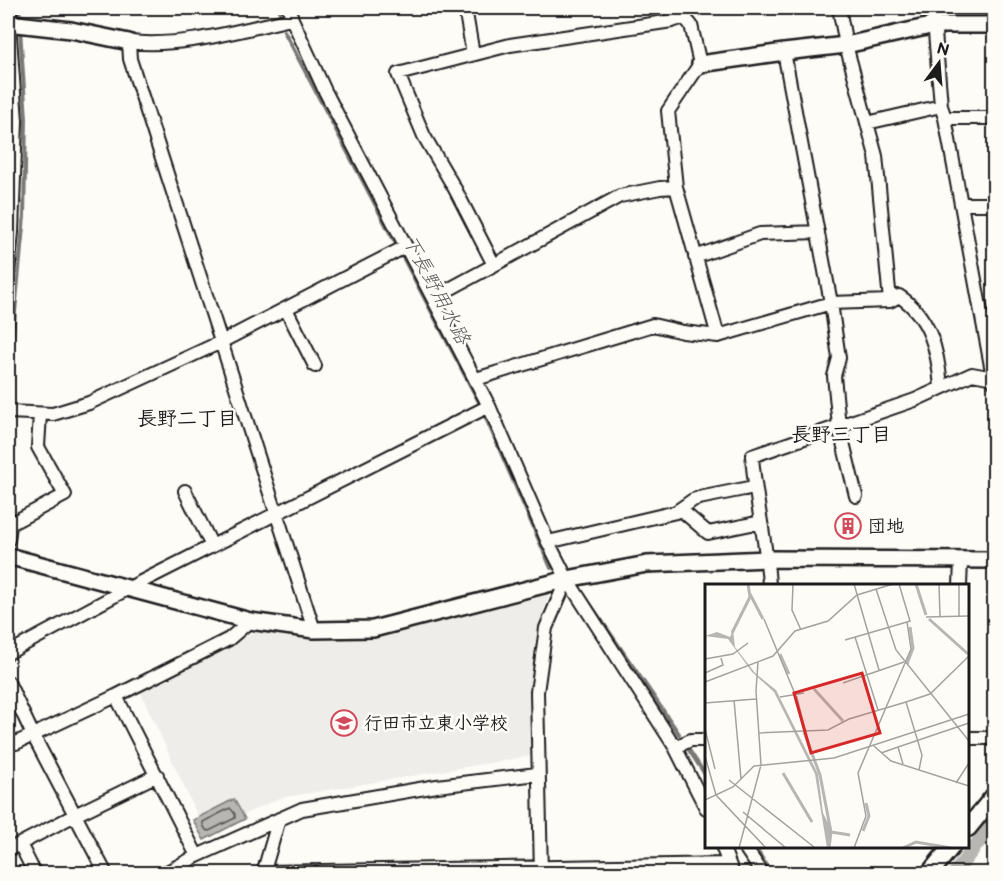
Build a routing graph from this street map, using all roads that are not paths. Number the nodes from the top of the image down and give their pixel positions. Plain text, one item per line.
1 (465, 8) edge
2 (839, 8) edge
3 (933, 8) edge
4 (684, 12) edge
5 (290, 13) edge
6 (13, 20) edge
7 (934, 25) junction
8 (994, 25) edge
9 (129, 42) junction
10 (846, 45) junction
11 (784, 52) junction
12 (473, 54) junction
13 (700, 64) junction
14 (940, 106) junction
15 (945, 118) junction
16 (994, 118) edge
17 (867, 123) junction
18 (11, 184) edge
19 (676, 187) junction
20 (962, 204) junction
21 (994, 204) edge
22 (818, 232) junction
23 (401, 250) junction
24 (695, 257) junction
25 (494, 265) junction
26 (8, 273) edge
27 (433, 298) junction
28 (890, 301) junction
29 (831, 303) junction
30 (286, 309) junction
31 (718, 336) junction
32 (221, 342) junction
33 (315, 366) dead end
34 (476, 379) junction
35 (994, 379) edge
36 (941, 387) junction
37 (484, 408) junction
38 (8, 412) edge
39 (40, 414) junction
40 (839, 426) junction
41 (754, 487) junction
42 (185, 491) dead end
43 (856, 496) dead end
44 (680, 509) junction
45 (277, 512) junction
46 (761, 522) junction
47 (8, 540) edge
48 (548, 542) junction
49 (212, 546) junction
50 (8, 556) edge
51 (768, 559) junction
52 (961, 560) junction
53 (994, 560) edge
54 (567, 579) junction
55 (769, 584) edge
56 (960, 584) edge
57 (129, 588) junction
58 (250, 621) junction
59 (314, 630) junction
60 (8, 653) edge
61 (8, 682) edge
62 (116, 696) junction
63 (33, 735) junction
64 (969, 738) edge
65 (994, 738) edge
66 (705, 740) edge
67 (16, 743) dead end
68 (675, 747) junction
69 (537, 774) junction
70 (157, 776) junction
71 (994, 796) edge
72 (705, 806) edge
73 (76, 814) junction
74 (279, 819) junction
75 (969, 827) edge
76 (20, 844) junction
77 (723, 848) edge
78 (745, 848) edge
79 (950, 848) edge
80 (8, 850) edge
81 (198, 856) junction
82 (731, 869) edge
83 (541, 870) edge
84 (35, 873) edge
85 (106, 873) edge
86 (163, 873) edge
87 (263, 873) edge
88 (763, 873) edge
89 (929, 873) edge

1 - 12 street
2 - 10 street
3 - 7 street
4 - 12 street
4 - 13 street
5 - 9 street
5 - 23 street
6 - 9 street
6 - 18 street
7 - 8 street
7 - 10 street
7 - 14 street
9 - 32 street
10 - 11 street
10 - 17 street
11 - 13 street
11 - 22 street
12 - 25 street
13 - 19 street
14 - 15 street
14 - 17 street
15 - 16 street
15 - 20 street
17 - 28 street
18 - 26 street
19 - 24 street
19 - 25 street
20 - 21 street
20 - 35 street
22 - 24 street
22 - 29 street
23 - 27 street
23 - 30 street
24 - 31 street
25 - 27 street
27 - 34 street
28 - 29 street
28 - 36 street
29 - 31 street
29 - 40 street
30 - 32 street
30 - 33 street
31 - 34 street
32 - 39 street
32 - 45 street
34 - 37 street
35 - 36 street
36 - 40 street
37 - 45 street
37 - 48 street
38 - 39 street
39 - 47 street
40 - 41 street
40 - 43 street
41 - 44 street
41 - 46 street
42 - 49 street
44 - 46 street
44 - 48 street
45 - 49 street
45 - 59 street
46 - 51 street
48 - 54 street
49 - 57 street
50 - 57 street
51 - 52 street
51 - 54 street
51 - 55 street
52 - 53 street
52 - 56 street
54 - 59 street
54 - 68 street
54 - 69 street
57 - 58 street
57 - 60 street
58 - 59 street
58 - 62 street
61 - 63 street
62 - 63 street
62 - 70 street
63 - 67 street
63 - 73 street
64 - 65 street
66 - 68 street
68 - 72 street
69 - 74 street
69 - 83 street
70 - 73 street
70 - 81 street
71 - 75 main road
73 - 76 street
73 - 85 street
74 - 81 street
74 - 87 street
76 - 80 street
76 - 84 street
77 - 82 street
78 - 88 street
79 - 89 main road
81 - 86 street
82 - 83 street
83 - 87 street

